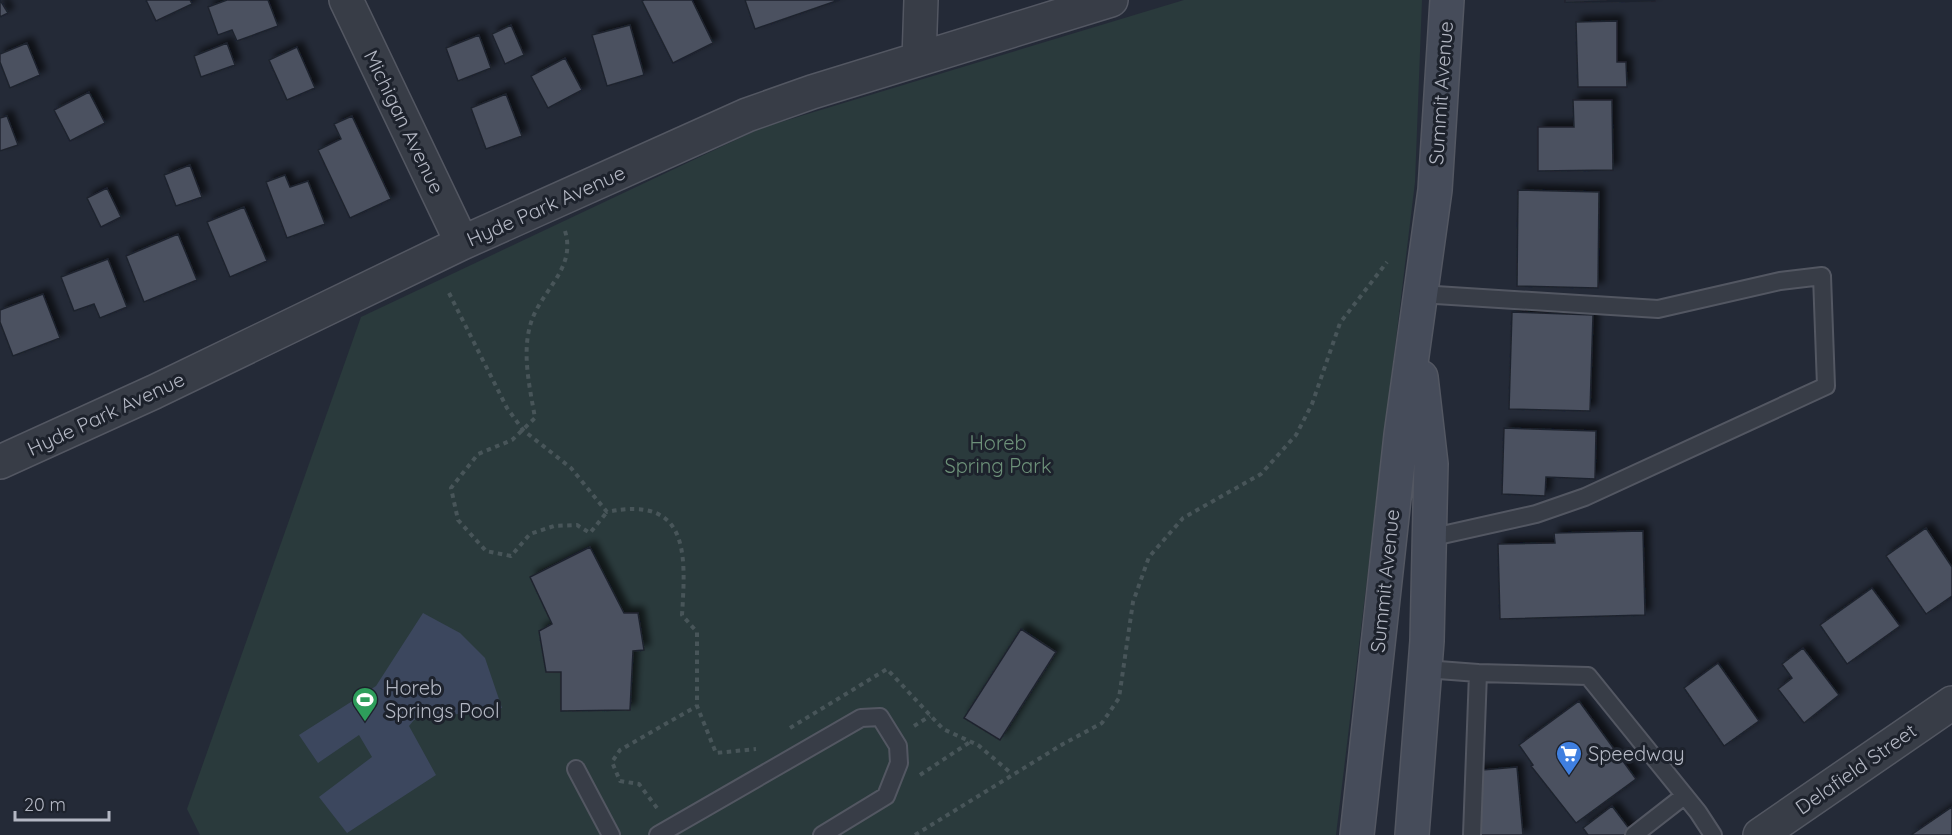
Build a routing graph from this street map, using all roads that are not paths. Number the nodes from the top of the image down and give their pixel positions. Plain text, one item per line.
1 (346, 0) edge
2 (921, 0) edge
3 (1111, 0) edge
4 (1447, 0) edge
5 (919, 59) junction
6 (462, 243) junction
7 (1420, 294) junction
8 (1416, 328) junction
9 (0, 461) edge
10 (1429, 538) junction
11 (1425, 669) junction
12 (1478, 673) junction
13 (1952, 703) edge
14 (576, 769) dead end
15 (1684, 796) junction
16 (664, 832) edge
17 (611, 835) edge
18 (822, 835) edge
19 (1357, 835) edge
20 (1412, 835) edge
21 (1472, 835) edge
22 (1634, 835) edge
23 (1713, 835) edge
24 (1760, 835) edge

1 - 6 street, Michigan Avenue
2 - 5 street
3 - 5 street, Hyde Park Avenue
4 - 7 main road, Summit Avenue
5 - 6 street, Hyde Park Avenue
6 - 9 street, Hyde Park Avenue
7 - 8 main road, Summit Avenue
7 - 10 lane
8 - 10 main road, Summit Avenue
8 - 19 main road, Summit Avenue
10 - 11 main road, Summit Avenue
11 - 12 lane
11 - 20 main road, Summit Avenue
12 - 15 lane
12 - 21 lane
13 - 24 street, Delafield Street
14 - 17 lane
15 - 22 lane
15 - 23 lane
16 - 18 lane

